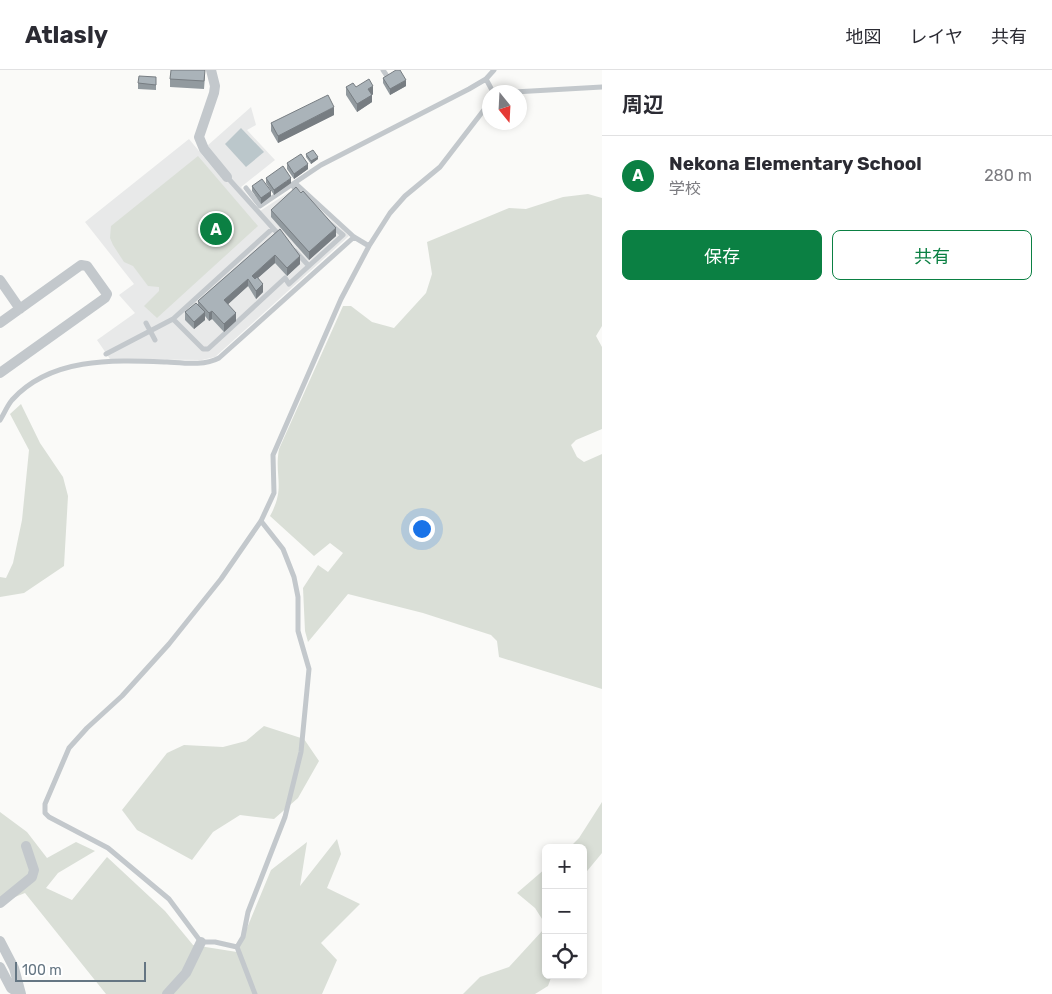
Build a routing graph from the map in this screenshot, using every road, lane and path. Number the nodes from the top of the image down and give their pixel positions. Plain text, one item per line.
1 (211, 70) edge
2 (383, 70) edge
3 (494, 70) edge
4 (389, 79) edge
5 (486, 79) junction
6 (489, 85) edge
7 (602, 87) edge
8 (527, 91) edge
9 (482, 112) edge
10 (227, 177) joint
11 (295, 183) junction
12 (246, 188) dead end
13 (272, 229) junction
14 (354, 237) junction
15 (285, 241) edge
16 (369, 246) junction
17 (291, 247) edge
18 (309, 266) junction
19 (0, 280) edge
20 (20, 309) junction
21 (173, 319) junction
22 (0, 323) edge
23 (146, 323) dead end
24 (150, 331) junction
25 (155, 340) dead end
26 (106, 354) dead end
27 (0, 373) edge
28 (0, 420) edge
29 (261, 521) junction
30 (26, 846) dead end
31 (0, 902) edge
32 (0, 941) edge
33 (201, 942) junction
34 (237, 947) junction
35 (0, 967) edge
36 (21, 994) edge
37 (167, 994) edge
38 (255, 994) edge

1 - 10 street
2 - 4 lane
3 - 5 lane
5 - 6 lane
5 - 11 lane
7 - 8 lane
9 - 16 lane
10 - 13 lane
11 - 12 lane
11 - 14 lane
11 - 18 lane
13 - 15 lane
13 - 21 lane
14 - 16 lane
14 - 28 lane
16 - 29 lane
17 - 18 lane
18 - 21 lane
19 - 20 street
20 - 22 street
20 - 27 street
21 - 24 lane
23 - 24 lane
24 - 25 lane
24 - 26 lane
29 - 33 lane
29 - 34 lane
30 - 31 street
32 - 36 street
33 - 34 lane
33 - 37 street
34 - 38 lane
35 - 36 street

